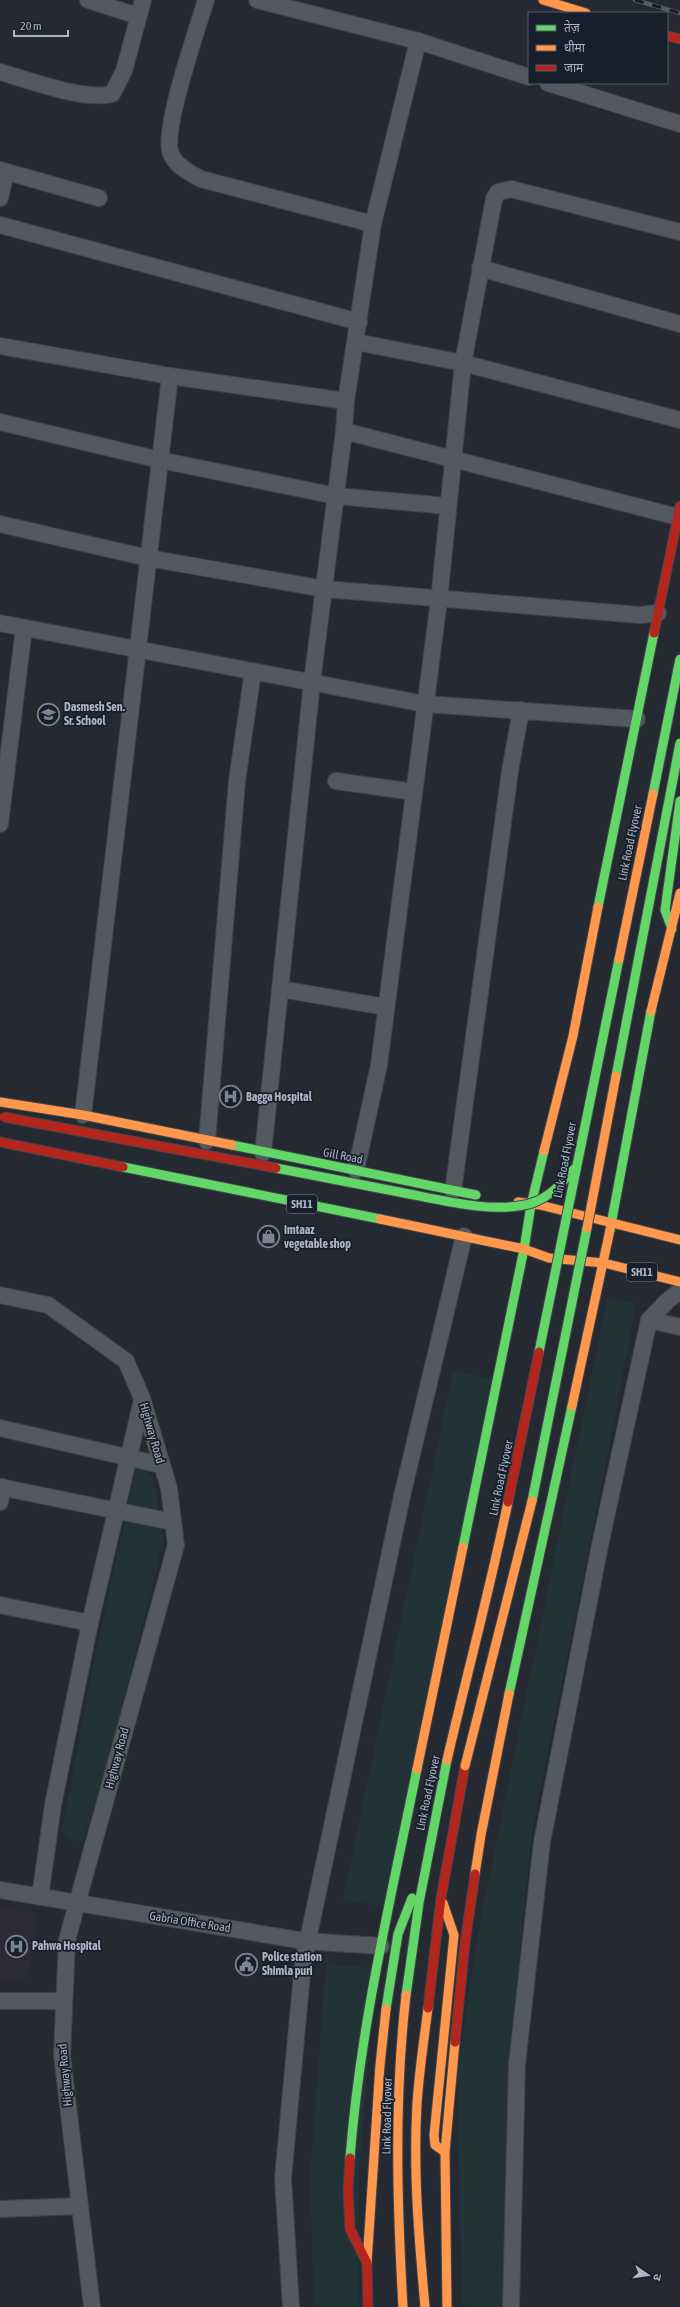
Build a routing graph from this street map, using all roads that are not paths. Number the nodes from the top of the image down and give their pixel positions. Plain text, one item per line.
1 (88, 0) edge
2 (143, 0) edge
3 (206, 0) edge
4 (257, 0) edge
5 (543, 0) edge
6 (583, 12) edge
7 (138, 16) junction
8 (668, 36) edge
9 (680, 40) edge
10 (418, 41) junction
11 (0, 72) edge
12 (528, 77) edge
13 (551, 84) edge
14 (680, 124) edge
15 (3, 171) edge
16 (0, 198) edge
17 (99, 198) dead end
18 (373, 224) junction
19 (0, 225) edge
20 (680, 232) edge
21 (480, 268) junction
22 (359, 322) junction
23 (680, 324) edge
24 (356, 342) junction
25 (0, 346) edge
26 (463, 363) junction
27 (170, 376) junction
28 (346, 401) junction
29 (680, 420) edge
30 (0, 422) edge
31 (344, 431) junction
32 (453, 459) junction
33 (160, 460) junction
34 (336, 496) junction
35 (448, 506) junction
36 (679, 512) edge
37 (0, 524) edge
38 (148, 558) junction
39 (324, 589) junction
40 (439, 600) junction
41 (658, 614) junction
42 (0, 623) edge
43 (24, 628) junction
44 (137, 649) junction
45 (680, 659) edge
46 (253, 671) junction
47 (312, 682) junction
48 (425, 704) junction
49 (521, 710) junction
50 (637, 719) junction
51 (680, 743) edge
52 (336, 781) dead end
53 (414, 792) junction
54 (680, 801) edge
55 (0, 824) edge
56 (680, 893) edge
57 (672, 929) junction
58 (280, 989) junction
59 (386, 1007) junction
60 (0, 1102) edge
61 (83, 1115) junction
62 (2, 1116) edge
63 (207, 1141) junction
64 (0, 1142) edge
65 (262, 1153) junction
66 (576, 1167) junction
67 (356, 1170) junction
68 (453, 1191) junction
69 (531, 1205) junction
70 (611, 1224) junction
71 (464, 1236) junction
72 (680, 1240) edge
73 (524, 1249) junction
74 (604, 1263) junction
75 (680, 1282) edge
76 (680, 1291) edge
77 (0, 1295) edge
78 (649, 1320) junction
79 (680, 1327) edge
80 (142, 1398) junction
81 (0, 1428) edge
82 (128, 1457) junction
83 (162, 1465) junction
84 (1, 1492) edge
85 (116, 1510) junction
86 (173, 1522) junction
87 (0, 1605) edge
88 (90, 1623) junction
89 (421, 1881) junction
90 (0, 1890) edge
91 (40, 1897) junction
92 (441, 1898) junction
93 (76, 1904) junction
94 (308, 1941) junction
95 (380, 1946) junction
96 (0, 2001) edge
97 (64, 2001) junction
98 (445, 2152) junction
99 (80, 2206) junction
100 (0, 2209) edge
101 (367, 2263) junction
102 (92, 2307) edge
103 (291, 2307) edge
104 (368, 2307) edge
105 (403, 2307) edge
106 (425, 2307) edge
107 (447, 2307) edge
108 (511, 2307) edge

1 - 7 street
2 - 7 street
3 - 18 street
4 - 10 street
5 - 6 main road
7 - 11 street
8 - 9 main road
10 - 12 street
10 - 18 street
13 - 14 street
15 - 16 street
15 - 17 street
18 - 22 street
19 - 22 street
20 - 21 street
21 - 23 street
21 - 26 street
22 - 24 street
24 - 26 street
24 - 28 street
25 - 27 street
26 - 29 street
26 - 32 street
27 - 28 street
27 - 33 street
28 - 31 street
30 - 33 street
31 - 32 street
31 - 34 street
32 - 35 street
32 - 36 street
33 - 34 street
33 - 38 street
34 - 35 street
34 - 39 street
35 - 40 street
36 - 41 main road
37 - 38 street
38 - 39 street
38 - 44 street
39 - 40 street
39 - 47 street
40 - 41 street
40 - 48 street
41 - 50 main road
42 - 43 street
43 - 44 street
43 - 55 street
44 - 46 street
44 - 61 street
45 - 66 main road, Link Road Flyover, bridge
46 - 47 street
46 - 63 street
47 - 48 street
47 - 58 street
48 - 49 street
48 - 53 street
49 - 50 street
49 - 68 street
50 - 69 main road
51 - 92 main road, bridge
52 - 53 street
53 - 59 street
54 - 57 main road
56 - 57 main road
57 - 70 main road
58 - 59 street
58 - 65 street
59 - 67 street
60 - 61 main road, Gill Road
61 - 63 main road, Gill Road
62 - 66 main road, bridge
63 - 65 main road, Gill Road
64 - 71 main road, SH11
65 - 67 main road, Gill Road
66 - 89 main road, Link Road Flyover, bridge
67 - 68 main road, Gill Road
68 - 69 main road, Gill Road
69 - 70 main road, Gill Road
69 - 73 main road
70 - 72 main road, Gill Road
70 - 74 main road
71 - 73 main road, SH11
71 - 94 street
73 - 74 main road, SH11
73 - 95 main road
74 - 75 main road, SH11
74 - 98 main road
76 - 78 street
77 - 80 street, Highway Road
78 - 79 street
78 - 108 street
80 - 82 street
80 - 83 street, Highway Road
81 - 82 street
82 - 83 street
82 - 85 street
83 - 86 street, Highway Road
84 - 85 street
85 - 86 street
85 - 88 street
86 - 93 street, Highway Road
87 - 88 street
88 - 91 street
89 - 101 main road
89 - 105 main road, Link Road Flyover
90 - 91 street, Gabria Office Road
91 - 93 street, Gabria Office Road
92 - 98 main road
92 - 106 main road
93 - 94 street, Gabria Office Road
93 - 97 street, Highway Road
94 - 95 street, Gabria Office Road
94 - 103 street
95 - 101 main road
96 - 97 street
97 - 99 street, Highway Road
98 - 107 main road
99 - 100 street
99 - 102 street, Highway Road
101 - 104 main road

